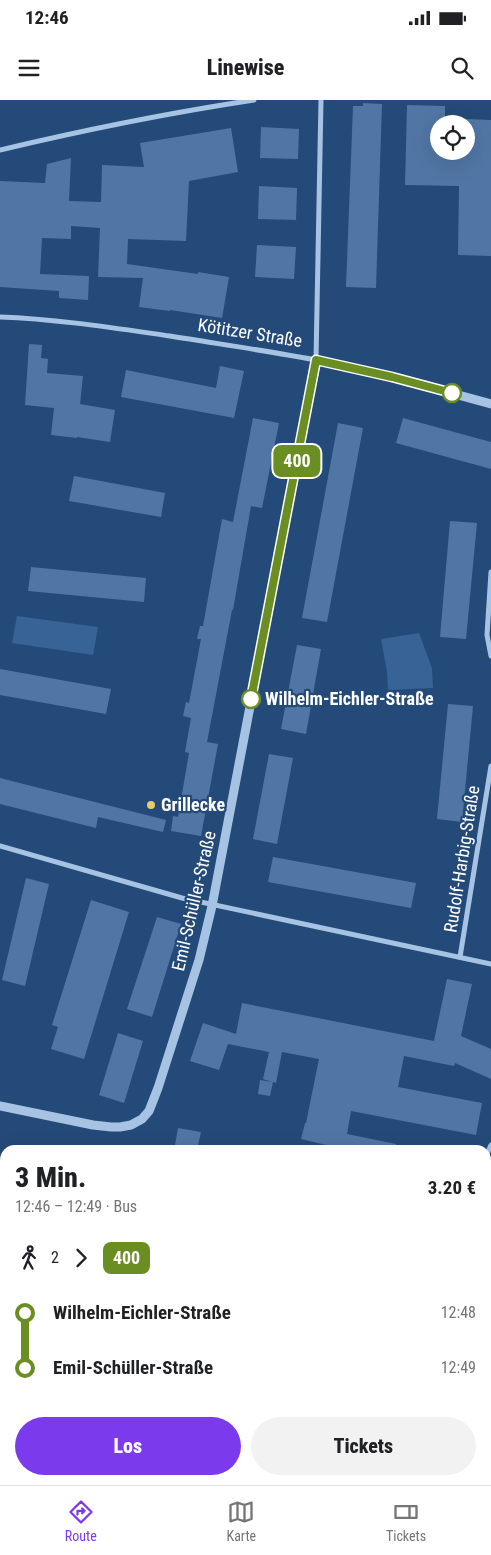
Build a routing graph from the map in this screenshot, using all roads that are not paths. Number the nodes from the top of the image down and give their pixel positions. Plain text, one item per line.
1 (254, 100) edge
2 (321, 100) edge
3 (0, 150) edge
4 (0, 316) edge
5 (316, 360) junction
6 (491, 404) edge
7 (491, 572) edge
8 (491, 656) edge
9 (491, 766) edge
10 (0, 846) edge
11 (212, 906) junction
12 (460, 957) junction
13 (491, 964) edge
14 (0, 1106) edge

1 - 3 street
2 - 5 street, Emil-Schüller-Straße
4 - 5 street, Kötitzer Straße
5 - 6 street, Kötitzer Straße
5 - 11 street, Emil-Schüller-Straße
7 - 8 street
9 - 12 street, Rudolf-Harbig-Straße
10 - 11 street
11 - 12 street
11 - 14 street, Emil-Schüller-Straße
12 - 13 street

